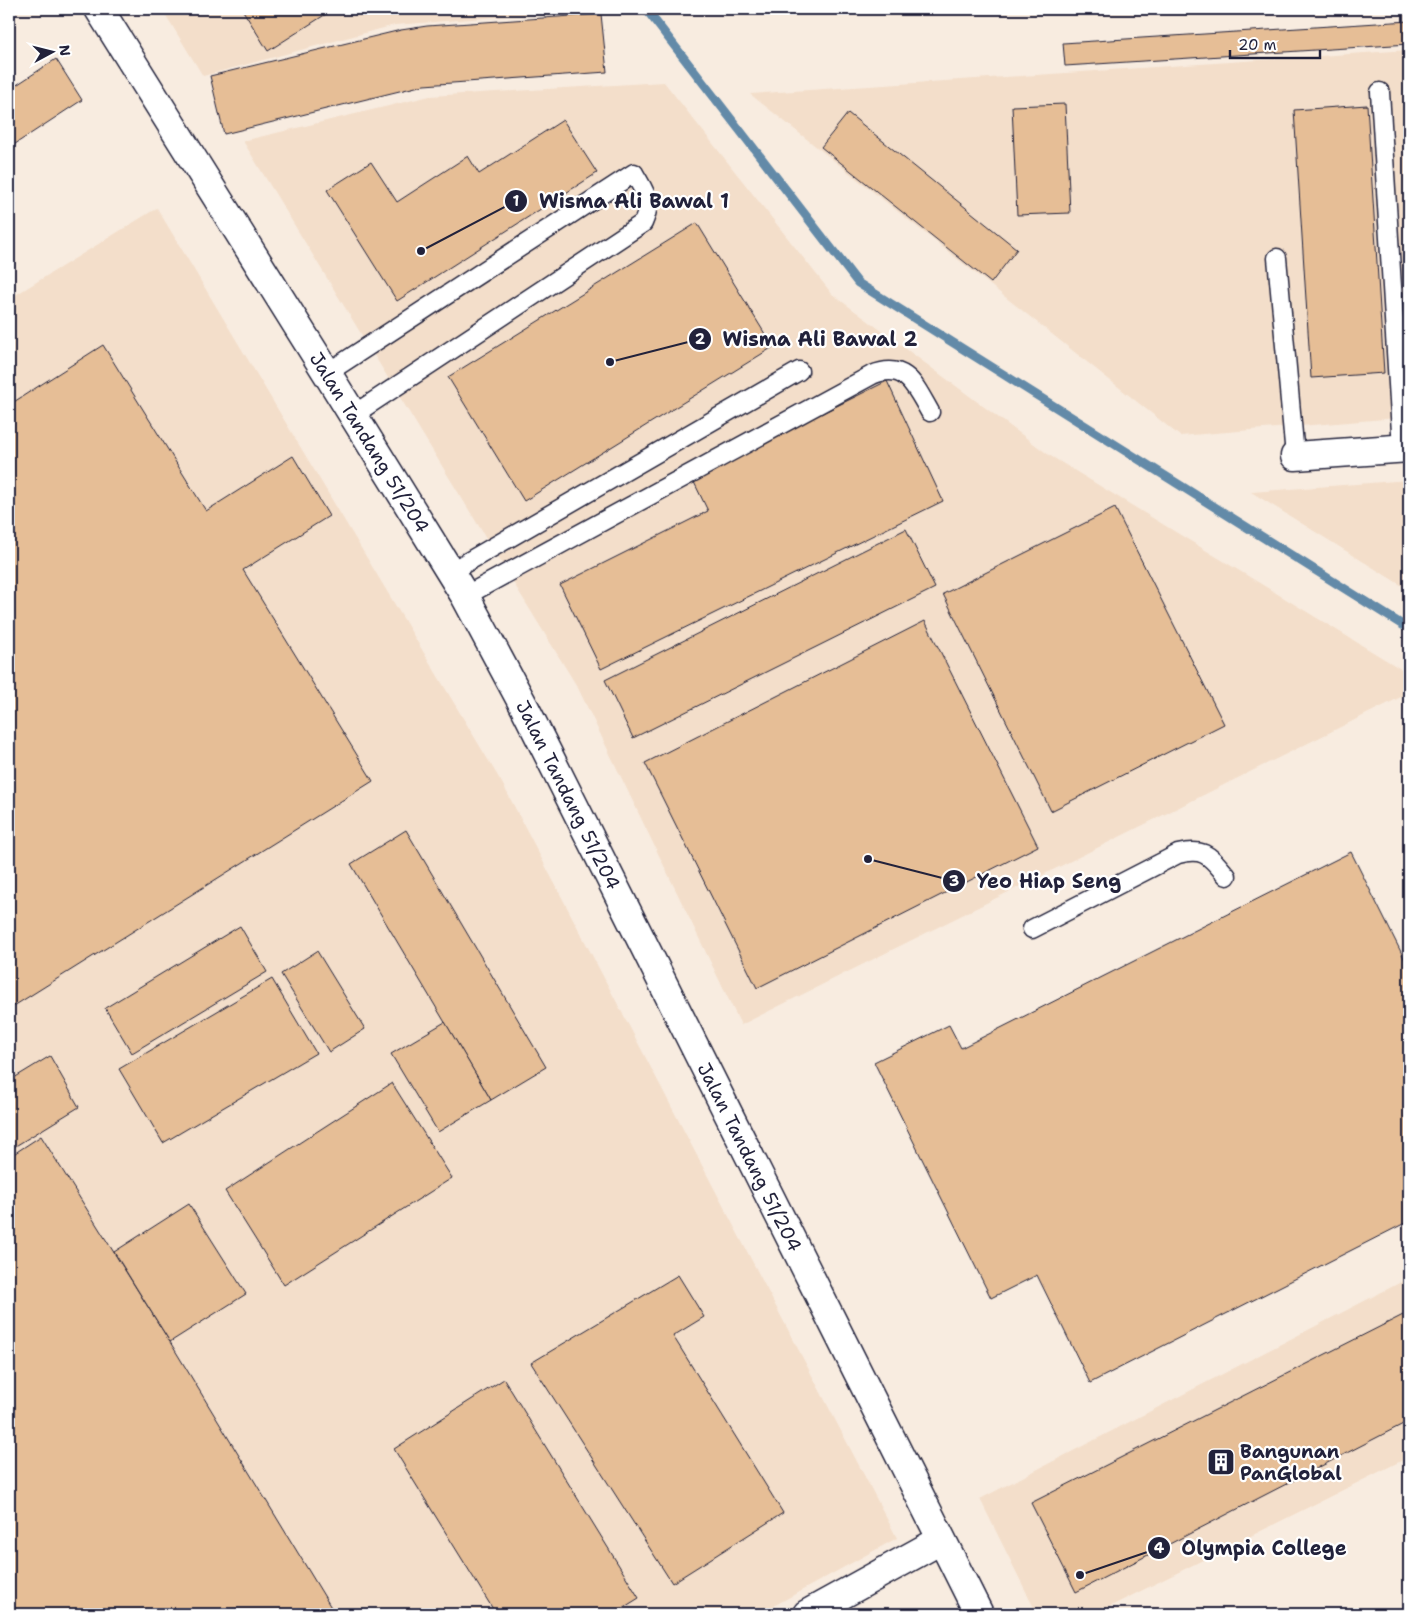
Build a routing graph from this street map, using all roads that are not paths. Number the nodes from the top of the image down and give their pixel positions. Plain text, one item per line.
1 (99, 9) edge
2 (1380, 92) dead end
3 (1277, 258) dead end
4 (799, 371) dead end
5 (327, 373) junction
6 (930, 412) dead end
7 (353, 415) junction
8 (1406, 448) edge
9 (1295, 456) joint
10 (450, 572) junction
11 (465, 596) junction
12 (1227, 876) dead end
13 (1032, 928) dead end
14 (941, 1540) junction
15 (807, 1614) edge
16 (979, 1614) edge

1 - 5 street, Jalan Tandang 51/204
2 - 8 lane
3 - 9 lane
4 - 10 lane
5 - 7 street, Jalan Tandang 51/204
5 - 7 lane
6 - 11 lane
7 - 10 street, Jalan Tandang 51/204
8 - 9 street
10 - 11 street, Jalan Tandang 51/204
11 - 14 street, Jalan Tandang 51/204
12 - 13 lane
14 - 15 street
14 - 16 street, Jalan Tandang 51/204

